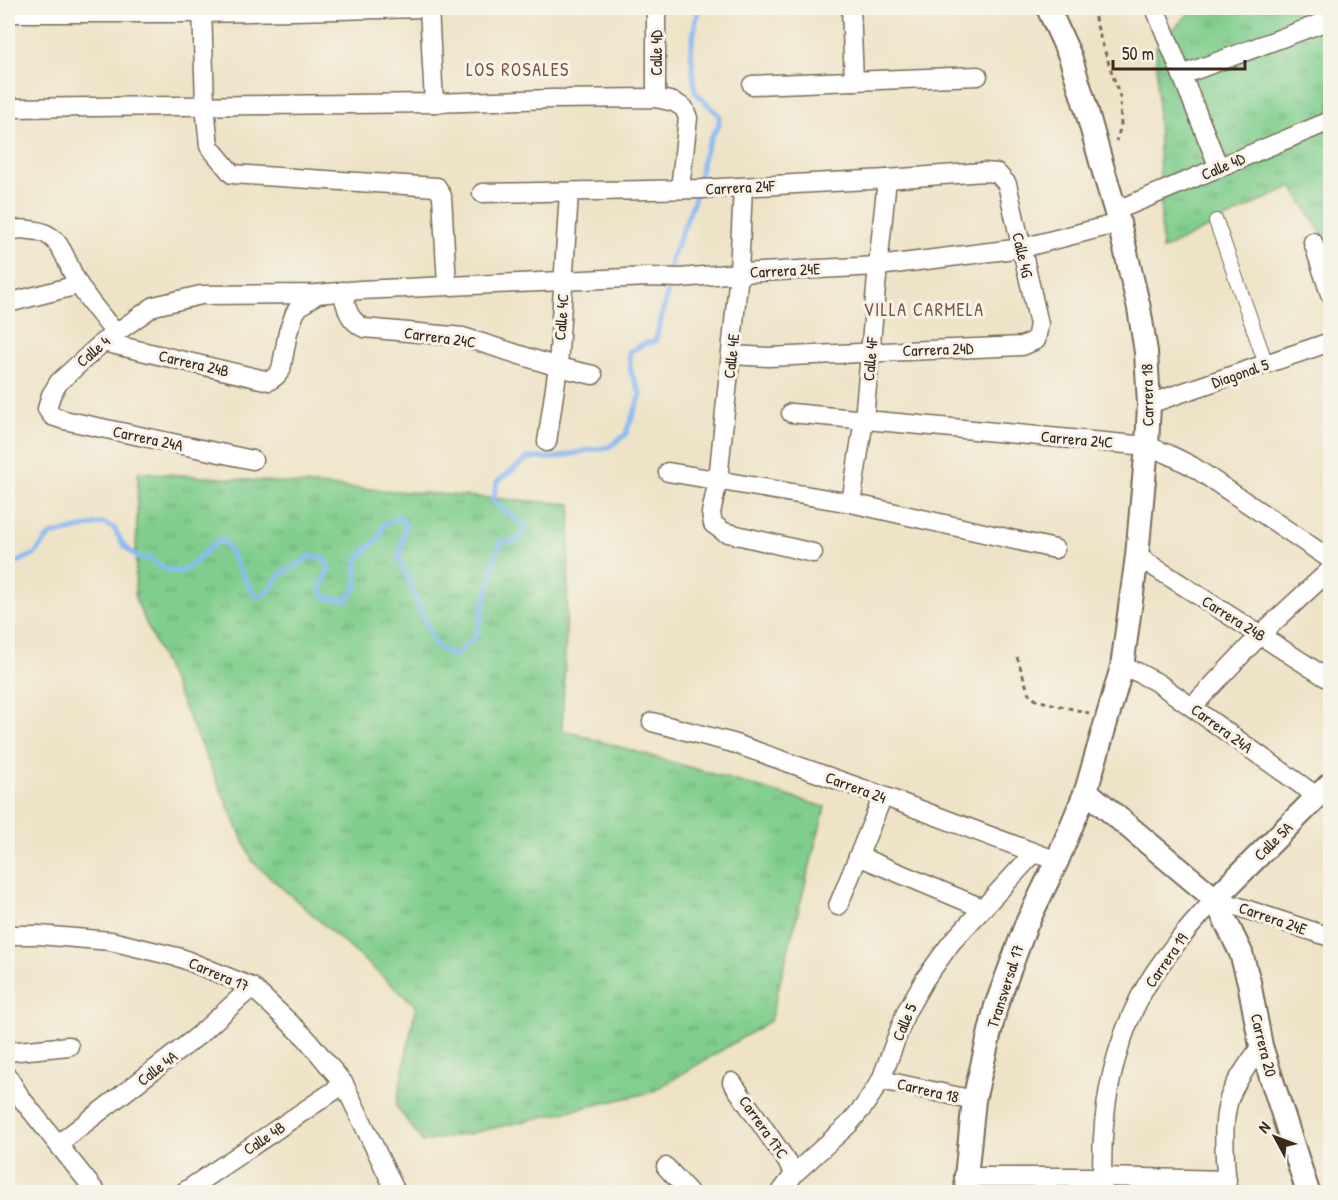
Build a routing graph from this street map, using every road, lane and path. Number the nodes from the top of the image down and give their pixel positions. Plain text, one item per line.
1 (427, 8) edge
2 (656, 8) edge
3 (851, 8) edge
4 (1048, 8) edge
5 (1095, 8) edge
6 (1155, 8) edge
7 (202, 10) edge
8 (8, 13) edge
9 (1330, 20) edge
10 (1182, 75) junction
11 (978, 76) dead end
12 (854, 81) junction
13 (752, 85) dead end
14 (656, 98) junction
15 (434, 103) junction
16 (205, 105) junction
17 (8, 108) edge
18 (1330, 122) edge
19 (1219, 168) junction
20 (1103, 170) junction
21 (997, 173) joint
22 (887, 179) junction
23 (743, 187) junction
24 (690, 189) junction
25 (569, 192) junction
26 (482, 193) dead end
27 (1117, 217) junction
28 (1216, 221) dead end
29 (8, 232) edge
30 (1314, 242) dead end
31 (1022, 248) junction
32 (878, 266) junction
33 (739, 273) junction
34 (564, 281) junction
35 (78, 285) junction
36 (447, 285) junction
37 (342, 291) junction
38 (317, 294) junction
39 (1330, 294) edge
40 (8, 303) edge
41 (109, 337) junction
42 (1036, 340) joint
43 (1330, 342) edge
44 (871, 352) junction
45 (731, 355) junction
46 (1266, 364) junction
47 (558, 367) junction
48 (593, 375) dead end
49 (1149, 404) junction
50 (47, 409) joint
51 (791, 413) dead end
52 (864, 419) junction
53 (547, 442) dead end
54 (1147, 446) junction
55 (253, 460) dead end
56 (668, 472) dead end
57 (718, 480) junction
58 (851, 503) junction
59 (1055, 549) dead end
60 (813, 553) dead end
61 (1137, 556) junction
62 (1330, 559) edge
63 (1330, 570) edge
64 (1261, 634) junction
65 (1017, 657) dead end
66 (1122, 667) junction
67 (1330, 680) edge
68 (1192, 706) junction
69 (1108, 718) junction
70 (652, 722) dead end
71 (1324, 790) edge
72 (1086, 791) junction
73 (883, 796) junction
74 (1034, 853) junction
75 (858, 856) junction
76 (1057, 861) junction
77 (1215, 899) junction
78 (838, 906) dead end
79 (982, 908) junction
80 (8, 934) edge
81 (1330, 937) edge
82 (252, 987) junction
83 (69, 1046) dead end
84 (1261, 1046) junction
85 (8, 1052) edge
86 (8, 1077) edge
87 (881, 1080) junction
88 (732, 1082) dead end
89 (344, 1084) junction
90 (974, 1100) junction
91 (58, 1144) junction
92 (666, 1167) dead end
93 (795, 1173) junction
94 (966, 1185) edge
95 (1102, 1185) edge
96 (1227, 1186) edge
97 (394, 1191) edge
98 (96, 1192) edge
99 (184, 1192) edge
100 (689, 1192) edge
101 (781, 1192) edge
102 (1308, 1192) edge

1 - 7 street
1 - 15 street
2 - 14 street, Calle 4D
3 - 12 street
4 - 20 street, Carrera 18
5 - 20 path
6 - 10 street
7 - 8 street
7 - 16 street
9 - 10 street
10 - 19 street
11 - 12 street
12 - 13 street
14 - 15 street
14 - 24 street
15 - 16 street
16 - 17 street
16 - 36 street
18 - 19 street, Calle 4D
19 - 27 street, Calle 4D
20 - 27 street, Carrera 18
21 - 22 street, Carrera 24F
21 - 31 street, Calle 4G
22 - 23 street, Carrera 24F
22 - 32 street, Calle 4F
23 - 24 street, Carrera 24F
23 - 33 street, Calle 4E
24 - 25 street, Carrera 24F
25 - 26 street, Carrera 24F
25 - 34 street, Calle 4C
27 - 31 street, Carrera 24E
27 - 49 street, Carrera 18
28 - 46 street
29 - 35 street
30 - 39 street
31 - 32 street, Carrera 24E
31 - 42 street, Calle 4G
32 - 33 street, Carrera 24E
32 - 44 street, Calle 4F
33 - 34 street, Carrera 24E
33 - 45 street, Calle 4E
34 - 36 street, Carrera 24E
34 - 47 street, Calle 4C
35 - 40 street
35 - 41 street
36 - 37 street
37 - 38 street
37 - 47 street, Carrera 24C
38 - 41 street, Calle 4
38 - 41 street, Carrera 24B
41 - 50 street, Calle 4
42 - 44 street, Carrera 24D
43 - 46 street, Diagonal 5
44 - 45 street, Carrera 24D
44 - 52 street, Calle 4F
45 - 57 street, Calle 4E
46 - 49 street, Diagonal 5
47 - 48 street, Carrera 24C
47 - 53 street, Calle 4C
49 - 54 street, Carrera 18
50 - 55 street, Carrera 24A
51 - 52 street, Carrera 24C
52 - 54 street, Carrera 24C
52 - 58 street, Calle 4F
54 - 61 street, Carrera 18
54 - 62 street, Carrera 24C
56 - 57 street
57 - 58 street
57 - 60 street, Calle 4E
58 - 59 street
61 - 64 street, Carrera 24B
61 - 66 street, Carrera 18
63 - 64 street
64 - 67 street, Carrera 24B
64 - 68 street
65 - 69 path
66 - 68 street, Carrera 24A
66 - 69 street, Carrera 18
68 - 71 street, Carrera 24A
69 - 72 street, Carrera 18
70 - 73 street, Carrera 24
71 - 77 street, Calle 5A
72 - 76 street, Transversal 17
72 - 77 street
73 - 74 street, Carrera 24
73 - 75 street
74 - 76 street, Carrera 24
74 - 79 street, Calle 5
75 - 78 street
75 - 79 street
76 - 90 street, Transversal 17
77 - 81 street, Carrera 24E
77 - 84 street, Carrera 20
77 - 95 street, Carrera 19
79 - 87 street, Calle 5
80 - 82 street, Carrera 17
82 - 89 street, Carrera 17
82 - 91 street, Calle 4A
83 - 85 street
84 - 96 street
84 - 102 street, Carrera 20
86 - 91 street
87 - 90 street, Carrera 18
87 - 93 street, Calle 5
88 - 93 street, Carrera 17C
89 - 97 street, Carrera 17
89 - 99 street, Calle 4B
90 - 94 street, Transversal 17
91 - 98 street
92 - 100 street
93 - 101 street, Calle 5
94 - 95 street
95 - 96 street

